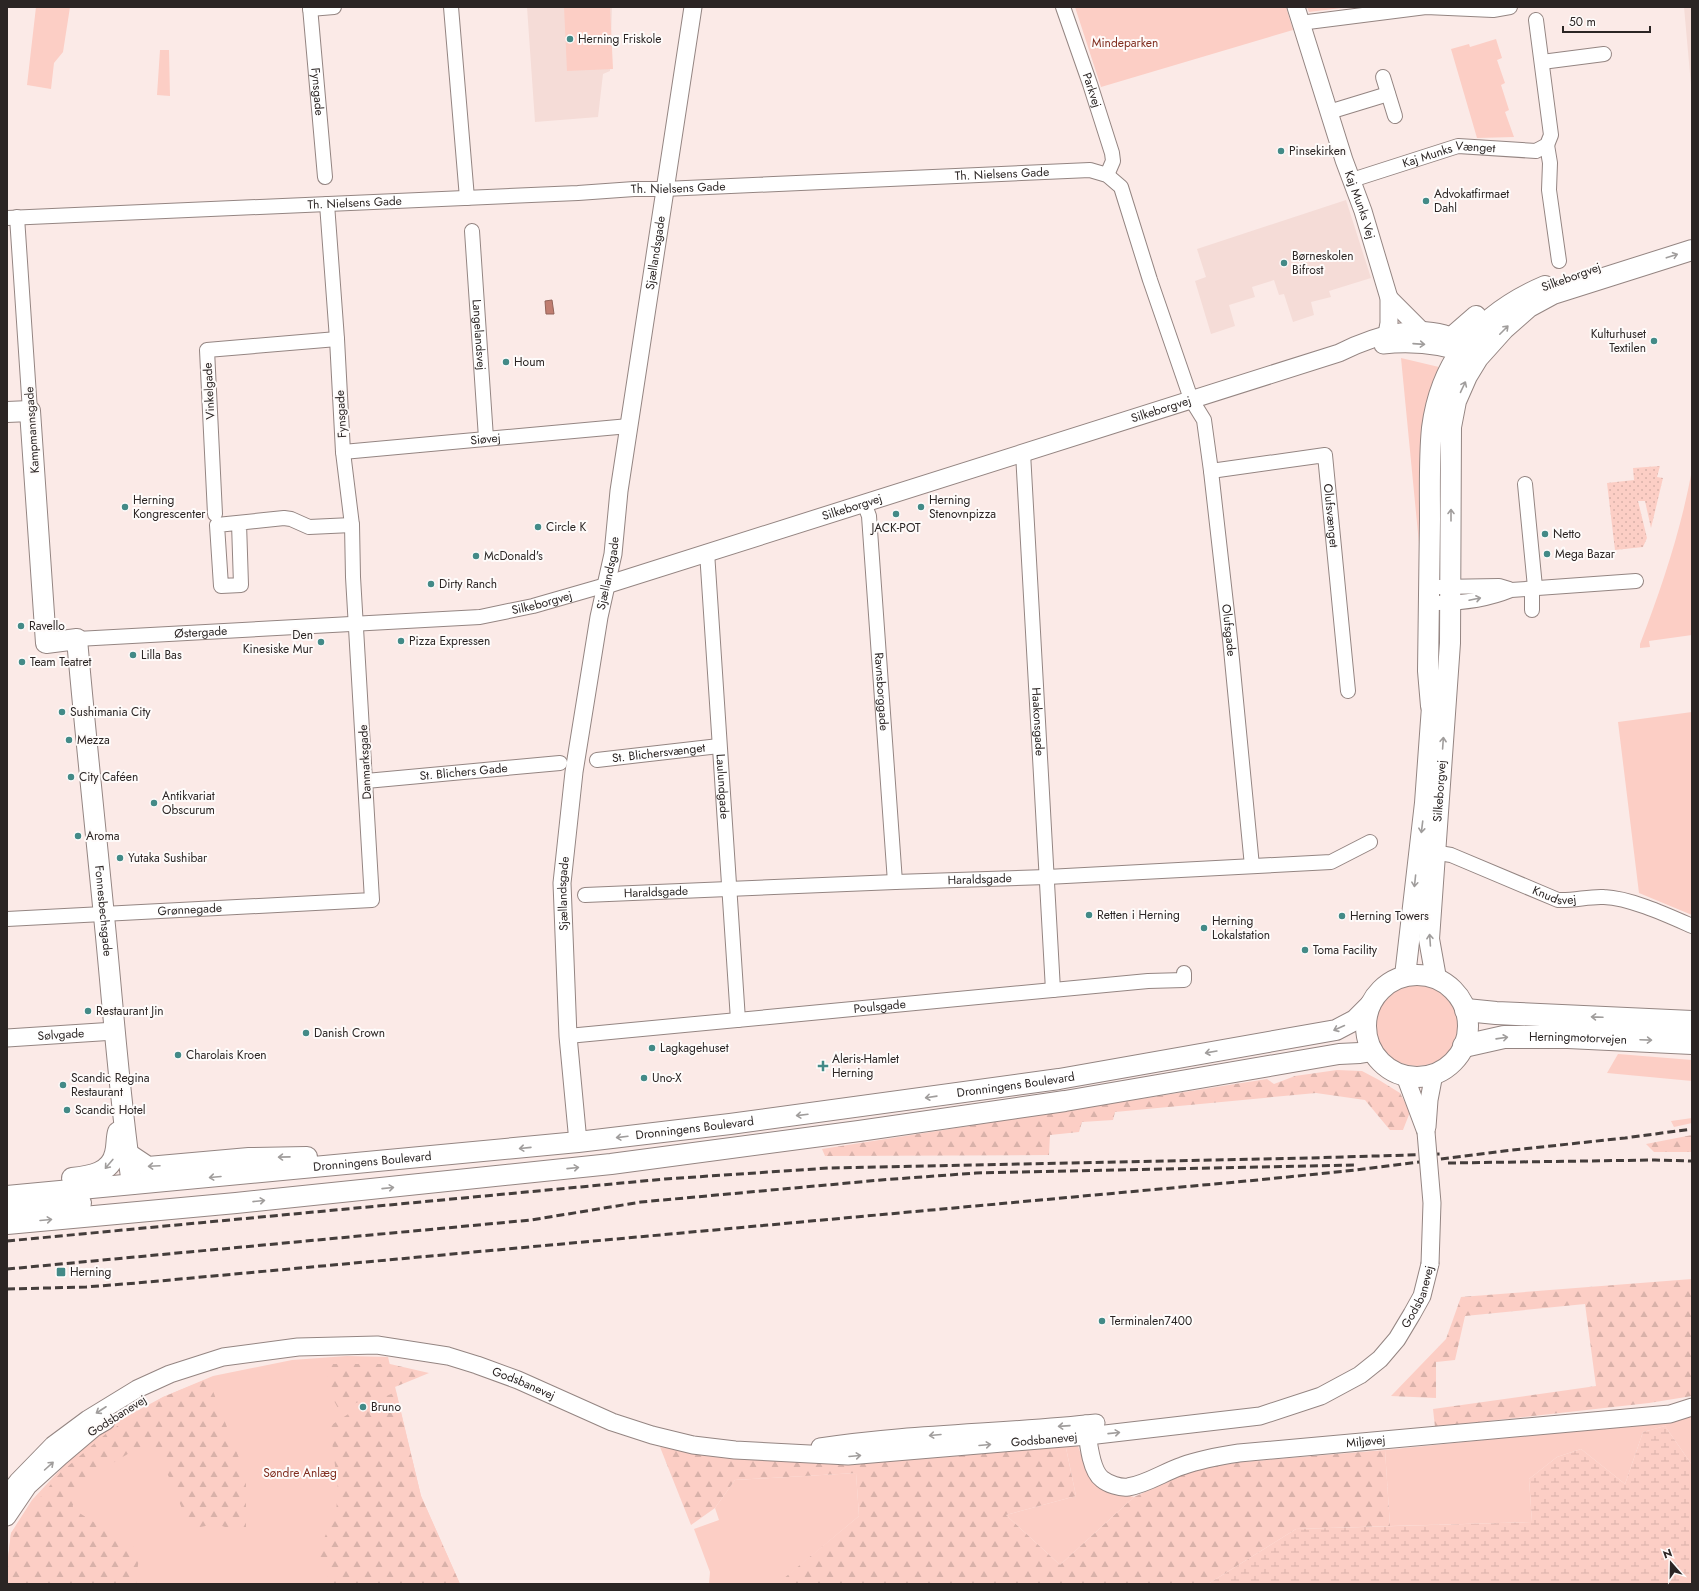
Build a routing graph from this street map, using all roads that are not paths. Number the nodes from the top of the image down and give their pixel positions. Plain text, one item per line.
1 (334, 7) edge
2 (451, 7) edge
3 (693, 7) edge
4 (1063, 7) edge
5 (1426, 7) edge
6 (1510, 7) edge
7 (310, 8) edge
8 (1298, 15) edge
9 (1536, 20) dead end
10 (1604, 53) dead end
11 (1542, 62) junction
12 (1383, 77) dead end
13 (1388, 94) junction
14 (1329, 112) junction
15 (1395, 116) dead end
16 (1547, 145) junction
17 (1107, 175) junction
18 (325, 177) dead end
19 (1352, 180) junction
20 (664, 189) junction
21 (467, 198) junction
22 (327, 204) junction
23 (12, 218) edge
24 (472, 231) dead end
25 (1692, 235) edge
26 (1692, 250) edge
27 (1559, 270) junction
28 (1389, 298) junction
29 (1422, 331) junction
30 (1386, 334) junction
31 (337, 339) junction
32 (1464, 347) junction
33 (1339, 353) junction
34 (1191, 399) junction
35 (30, 411) junction
36 (7, 412) edge
37 (629, 426) junction
38 (486, 438) junction
39 (1431, 446) junction
40 (343, 452) junction
41 (1023, 452) junction
42 (1211, 471) junction
43 (1525, 484) dead end
44 (864, 503) junction
45 (215, 514) dead end
46 (238, 523) dead end
47 (352, 525) junction
48 (707, 552) junction
49 (1636, 581) dead end
50 (606, 585) junction
51 (1534, 588) junction
52 (1444, 595) junction
53 (1532, 610) dead end
54 (356, 624) junction
55 (77, 639) junction
56 (46, 643) joint
57 (1348, 691) dead end
58 (1431, 706) junction
59 (719, 746) junction
60 (598, 760) dead end
61 (560, 763) dead end
62 (366, 780) junction
63 (1370, 842) dead end
64 (1428, 851) junction
65 (1252, 866) junction
66 (1047, 877) junction
67 (895, 882) junction
68 (729, 889) junction
69 (585, 895) dead end
70 (372, 900) joint
71 (104, 915) junction
72 (7, 919) edge
73 (1692, 926) edge
74 (1184, 973) dead end
75 (1405, 976) junction
76 (1436, 978) junction
77 (1053, 990) junction
78 (1370, 1005) junction
79 (1466, 1010) junction
80 (738, 1020) junction
81 (1692, 1022) edge
82 (115, 1031) junction
83 (568, 1036) junction
84 (7, 1038) edge
85 (1692, 1042) edge
86 (1464, 1046) junction
87 (1372, 1051) junction
88 (1434, 1074) junction
89 (1405, 1076) junction
90 (123, 1114) junction
91 (1426, 1132) junction
92 (578, 1142) junction
93 (128, 1152) junction
94 (350, 1164) junction
95 (611, 1164) junction
96 (456, 1181) junction
97 (132, 1184) junction
98 (7, 1186) edge
99 (7, 1196) edge
100 (236, 1203) junction
101 (7, 1210) edge
102 (7, 1224) edge
103 (254, 1353) junction
104 (1692, 1407) edge
105 (1087, 1430) junction
106 (7, 1496) edge
107 (7, 1517) edge

1 - 7 street
2 - 21 street
3 - 20 street, Sjællandsgade
4 - 17 street, Parkvej
5 - 6 street
5 - 8 street
7 - 18 street, Fynsgade
8 - 14 street, Kaj Munks Vej
9 - 11 street
10 - 11 street
11 - 16 street
12 - 13 street
13 - 14 street
13 - 15 street
14 - 19 street, Kaj Munks Vej
16 - 19 street, Kaj Munks Vænget
16 - 27 street
17 - 20 street, Th. Nielsens Gade
17 - 34 street, Th. Nielsens Gade
19 - 28 street, Kaj Munks Vej
20 - 21 street, Th. Nielsens Gade
20 - 37 street, Sjællandsgade
21 - 22 street, Th. Nielsens Gade
22 - 23 street, Th. Nielsens Gade
22 - 31 street, Fynsgade
23 - 35 street, Kampmannsgade
24 - 38 street, Langelandsvej
25 - 27 main road, Silkeborgvej
32 -> 26 main road, Silkeborgvej
27 - 32 main road, Silkeborgvej
28 - 29 street, Kaj Munks Vej
28 - 30 street, Kaj Munks Vej
29 - 30 street, Silkeborgvej
29 - 32 street, Silkeborgvej
30 - 33 street, Silkeborgvej
31 - 40 street, Fynsgade
31 - 45 street, Vinkelgade
33 -> 32 street, Silkeborgvej
32 - 39 main road, Silkeborgvej
52 -> 32 main road, Silkeborgvej
33 - 34 street, Silkeborgvej
34 - 41 street, Silkeborgvej
34 - 42 street, Olufsgade
35 - 36 main road
35 - 56 main road, Kampmannsgade
37 - 38 street, Siøvej
37 - 50 street, Sjællandsgade
38 - 40 street, Siøvej
39 - 52 main road, Silkeborgvej
39 - 58 main road, Silkeborgvej
40 - 47 street, Fynsgade
41 - 44 street, Silkeborgvej
41 - 66 street, Haakonsgade
42 - 57 street, Olufsvænget
42 - 65 street, Olufsgade
43 - 51 street
44 - 48 street, Silkeborgvej
44 - 67 street, Ravnsborggade
46 - 47 street
47 - 54 street, Fynsgade
48 - 50 street, Silkeborgvej
48 - 59 street, Laulundgade
49 - 51 street
50 - 54 street, Silkeborgvej
50 - 83 street, Sjællandsgade
51 - 52 street
51 - 53 street
52 - 58 main road, Silkeborgvej
64 -> 52 main road, Silkeborgvej
54 - 55 street, Østergade
54 - 62 street, Danmarksgade
55 - 56 main road, Østergade
55 - 71 main road, Fonnesbechsgade
58 -> 64 main road, Silkeborgvej
59 - 60 street, St. Blichersvænget
59 - 68 street, Laulundgade
61 - 62 street, St. Blichers Gade
62 - 70 street, Danmarksgade
63 - 65 street, Haraldsgade
64 - 73 street, Knudsvej
64 -> 75 main road, Silkeborgvej
76 -> 64 main road, Silkeborgvej
65 - 66 street, Haraldsgade
66 - 67 street, Haraldsgade
66 - 77 street, Haakonsgade
67 - 68 street, Haraldsgade
68 - 69 street, Haraldsgade
68 - 80 street, Laulundgade
70 - 71 street, Grønnegade
71 - 72 street, Grønnegade
71 - 82 main road, Fonnesbechsgade
74 - 77 street, Poulsgade
75 - 76 main road
75 - 78 main road
76 - 79 main road
77 - 80 street, Poulsgade
78 - 87 main road
78 -> 92 main road, Dronningens Boulevard
81 -> 79 highway, Herningmotorvejen
79 - 86 main road
80 - 83 street, Poulsgade
82 - 84 street, Sølvgade
82 - 90 main road, Fonnesbechsgade
83 - 92 street, Sjællandsgade
86 -> 85 highway, Herningmotorvejen
86 - 88 main road
87 - 89 main road
87 - 95 main road, Dronningens Boulevard
88 - 89 main road
88 - 91 street, Godsbanevej
89 - 91 street, Godsbanevej
90 - 93 main road, Fonnesbechsgade
90 -> 98 main road
91 - 105 street, Godsbanevej, bridge
92 -> 94 main road, Dronningens Boulevard
92 - 95 main road
92 - 96 main road
94 -> 93 main road
93 - 97 main road, Fonnesbechsgade
94 -> 97 main road, Dronningens Boulevard
96 -> 95 main road, Dronningens Boulevard
100 -> 96 main road, Dronningens Boulevard
97 - 99 main road, Dronningens Boulevard
97 - 100 main road
97 - 101 main road
102 -> 100 main road, Dronningens Boulevard
103 - 105 street, Godsbanevej
103 -> 106 street, Godsbanevej
107 -> 103 street, Godsbanevej
104 - 105 street, Miljøvej

